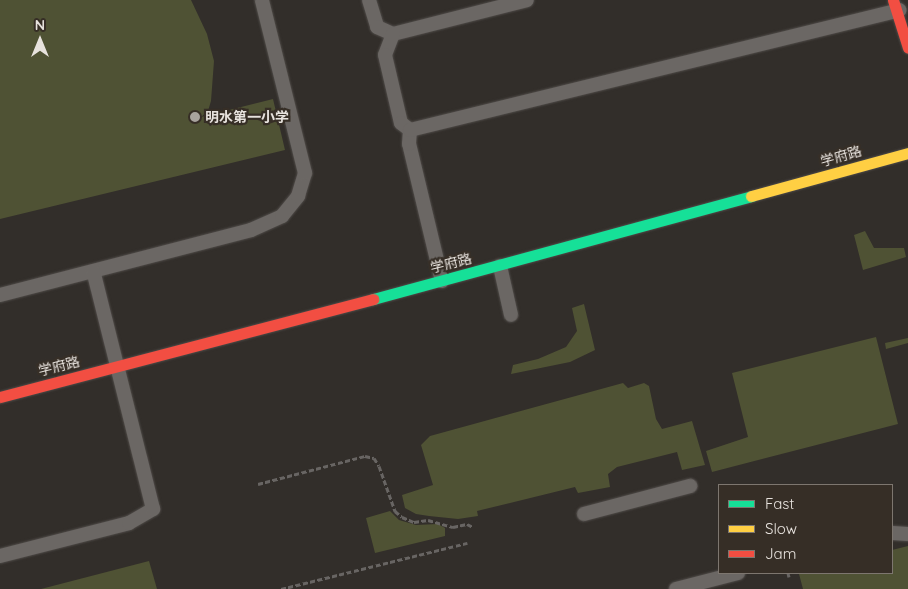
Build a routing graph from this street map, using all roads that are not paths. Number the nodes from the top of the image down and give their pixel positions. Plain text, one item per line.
1 (262, 0) edge
2 (369, 0) edge
3 (527, 0) edge
4 (897, 7) edge
5 (393, 34) junction
6 (908, 48) edge
7 (410, 130) junction
8 (908, 153) edge
9 (500, 266) junction
10 (92, 271) junction
11 (442, 281) junction
12 (0, 295) edge
13 (511, 315) dead end
14 (116, 367) junction
15 (0, 397) edge
16 (690, 486) dead end
17 (584, 514) dead end
18 (893, 533) edge
19 (908, 534) edge
20 (0, 556) edge
21 (734, 574) edge
22 (676, 589) edge

1 - 10 lane
2 - 5 lane
3 - 5 lane
4 - 6 street
4 - 7 lane
5 - 7 lane
7 - 11 lane
8 - 9 street, 学府路
9 - 11 street, 学府路
9 - 13 lane
10 - 12 lane
10 - 14 lane
11 - 14 street, 学府路
14 - 15 street, 学府路
14 - 20 lane
16 - 17 lane
18 - 19 lane
21 - 22 lane

